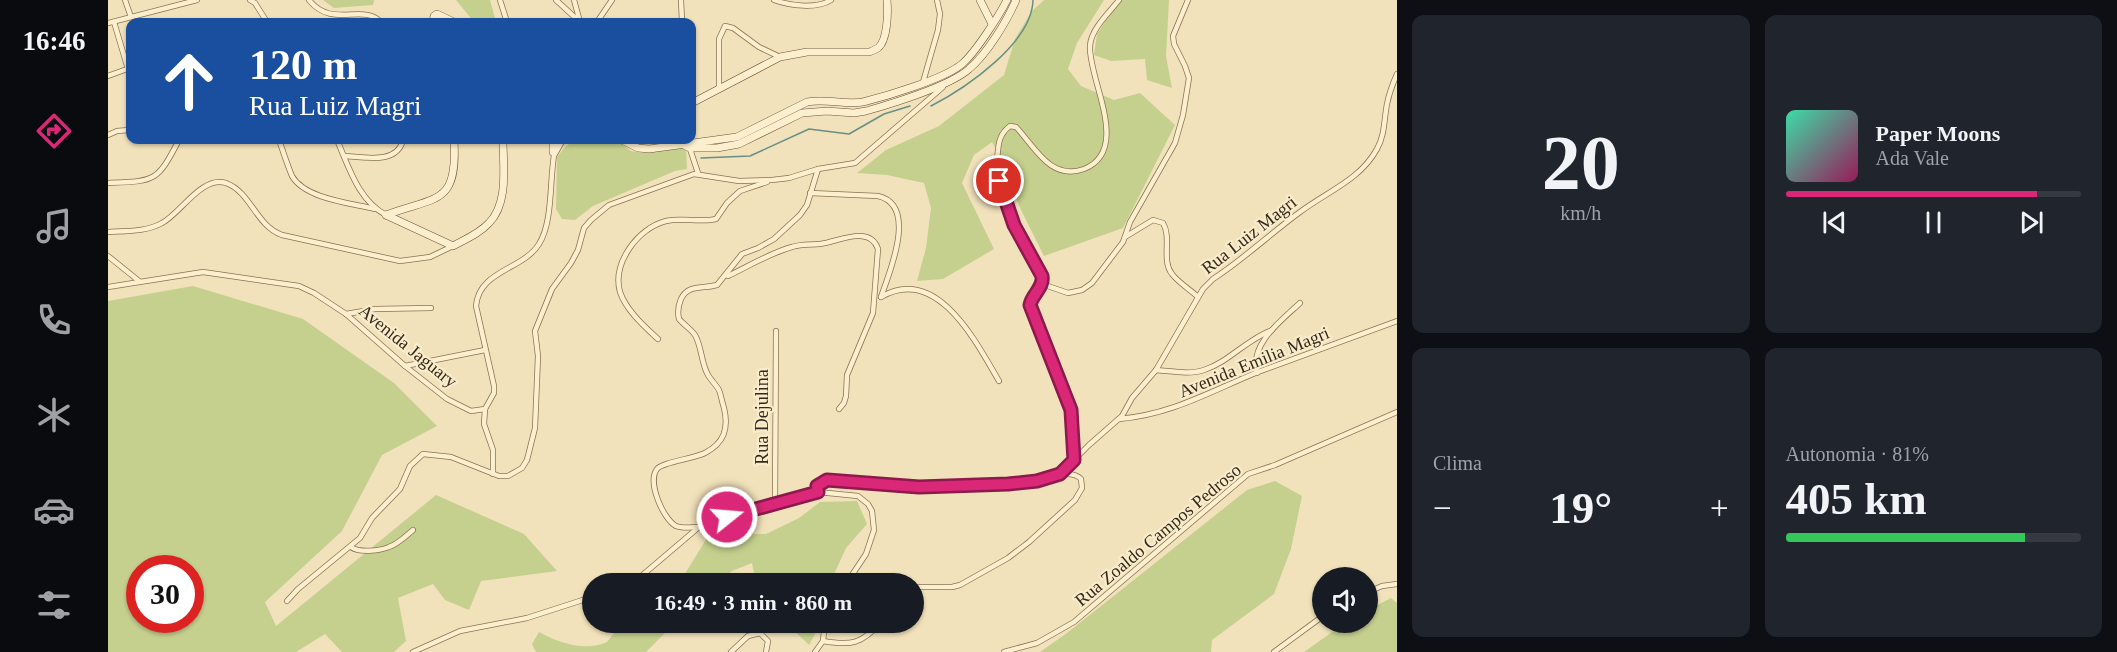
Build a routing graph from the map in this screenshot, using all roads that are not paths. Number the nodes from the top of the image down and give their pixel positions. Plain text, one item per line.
1 (125, 0) edge
2 (197, 0) edge
3 (249, 0) edge
4 (309, 0) edge
5 (500, 0) edge
6 (556, 0) edge
7 (574, 0) edge
8 (612, 0) edge
9 (681, 0) edge
10 (774, 0) edge
11 (831, 0) edge
12 (887, 0) edge
13 (938, 0) edge
14 (980, 0) edge
15 (1007, 0) edge
16 (1016, 0) edge
17 (1119, 0) edge
18 (1188, 0) edge
19 (174, 2) edge
20 (131, 17) junction
21 (374, 17) edge
22 (126, 18) edge
23 (127, 18) edge
24 (264, 18) edge
25 (434, 18) edge
26 (448, 18) edge
27 (506, 18) edge
28 (576, 18) edge
29 (579, 18) edge
30 (600, 18) edge
31 (682, 18) edge
32 (111, 22) edge
33 (992, 24) junction
34 (982, 39) junction
35 (986, 49) junction
36 (780, 57) junction
37 (126, 60) edge
38 (126, 69) edge
39 (1397, 74) edge
40 (108, 76) edge
41 (923, 82) junction
42 (947, 83) junction
43 (719, 89) junction
44 (696, 101) edge
45 (790, 114) junction
46 (126, 130) edge
47 (108, 135) edge
48 (177, 144) edge
49 (280, 144) edge
50 (339, 144) edge
51 (401, 144) edge
52 (454, 144) edge
53 (503, 144) edge
54 (555, 144) edge
55 (561, 144) edge
56 (630, 144) edge
57 (694, 144) edge
58 (696, 144) edge
59 (688, 145) junction
60 (554, 152) joint
61 (344, 156) junction
62 (552, 162) junction
63 (818, 169) junction
64 (698, 173) junction
65 (772, 180) junction
66 (108, 183) edge
67 (810, 193) junction
68 (375, 209) junction
69 (386, 214) junction
70 (108, 232) edge
71 (1125, 237) junction
72 (453, 246) junction
73 (108, 256) edge
74 (725, 277) junction
75 (139, 281) junction
76 (1042, 284) junction
77 (108, 287) edge
78 (1197, 296) junction
79 (881, 297) junction
80 (873, 302) junction
81 (1300, 303) dead end
82 (431, 308) dead end
83 (346, 314) junction
84 (1397, 321) edge
85 (1272, 330) junction
86 (776, 331) dead end
87 (658, 339) dead end
88 (485, 350) junction
89 (405, 366) junction
90 (1156, 370) junction
91 (1257, 373) junction
92 (999, 381) dead end
93 (485, 409) junction
94 (839, 409) dead end
95 (1397, 412) edge
96 (1119, 419) junction
97 (1074, 460) junction
98 (493, 474) junction
99 (1060, 474) junction
100 (818, 492) junction
101 (774, 503) junction
102 (699, 527) junction
103 (413, 530) dead end
104 (351, 547) junction
105 (645, 573) edge
106 (854, 573) edge
107 (1397, 584) edge
108 (924, 587) edge
109 (1378, 587) edge
110 (582, 600) edge
111 (286, 601) dead end
112 (1312, 624) edge
113 (824, 633) edge
114 (870, 633) edge
115 (823, 640) junction
116 (412, 652) edge
117 (730, 652) edge
118 (766, 652) edge
119 (815, 652) edge
120 (1004, 652) edge
121 (1274, 652) edge

1 - 20 street
2 - 19 street
3 - 24 street
4 - 21 street
5 - 27 street
6 - 28 street
7 - 29 street
8 - 30 street
9 - 31 street
10 - 11 street
12 - 36 street
13 - 41 street
14 - 33 street
15 - 33 street
16 - 35 street
17 - 76 street
18 - 71 street
19 - 20 street
20 - 23 street
22 - 32 street
25 - 26 street
32 - 37 street
33 - 34 street
34 - 35 street
34 - 41 street
35 - 42 street
36 - 43 street
36 - 43 street
38 - 40 street
39 - 78 street, Rua Luiz Magri
41 - 45 street
42 - 45 street
42 - 63 street
43 - 44 street
45 - 58 street
46 - 47 street
48 - 66 street
49 - 68 street
50 - 61 street
51 - 61 street
52 - 69 street
53 - 72 street
54 - 60 street
55 - 62 street
56 - 59 street
57 - 59 street
59 - 64 street
60 - 62 street
61 - 68 street
62 - 88 street
63 - 65 street
63 - 67 street
64 - 65 street
64 - 98 street
65 - 87 street
67 - 74 street
67 - 79 street
68 - 69 street
69 - 72 street
70 - 72 street
71 - 76 street
71 - 78 street
73 - 75 street
74 - 80 street
74 - 102 street
75 - 77 street, Avenida Jaguary
75 - 83 street, Avenida Jaguary
76 - 97 street
78 - 90 street, Rua Luiz Magri
79 - 80 street
79 - 92 street
80 - 94 street
81 - 85 street
82 - 83 street
83 - 89 street, Avenida Jaguary
84 - 91 street, Avenida Emilia Magri
85 - 90 street
85 - 91 street
86 - 101 street, Rua Dejulina
88 - 89 street
88 - 93 street
89 - 93 street, Avenida Jaguary
90 - 96 street, Rua Luiz Magri
91 - 96 street, Avenida Emilia Magri
93 - 98 street
95 - 120 street, Rua Zoaldo Campos Pedroso
96 - 97 street, Rua Luiz Magri
97 - 99 street, Rua Luiz Magri
98 - 104 street
99 - 100 street
99 - 108 street
100 - 101 street
100 - 106 street
101 - 102 street
102 - 105 street
103 - 104 street
104 - 111 street
107 - 109 street
110 - 116 street
112 - 121 street
113 - 115 street
114 - 115 street
115 - 119 street
117 - 118 street

